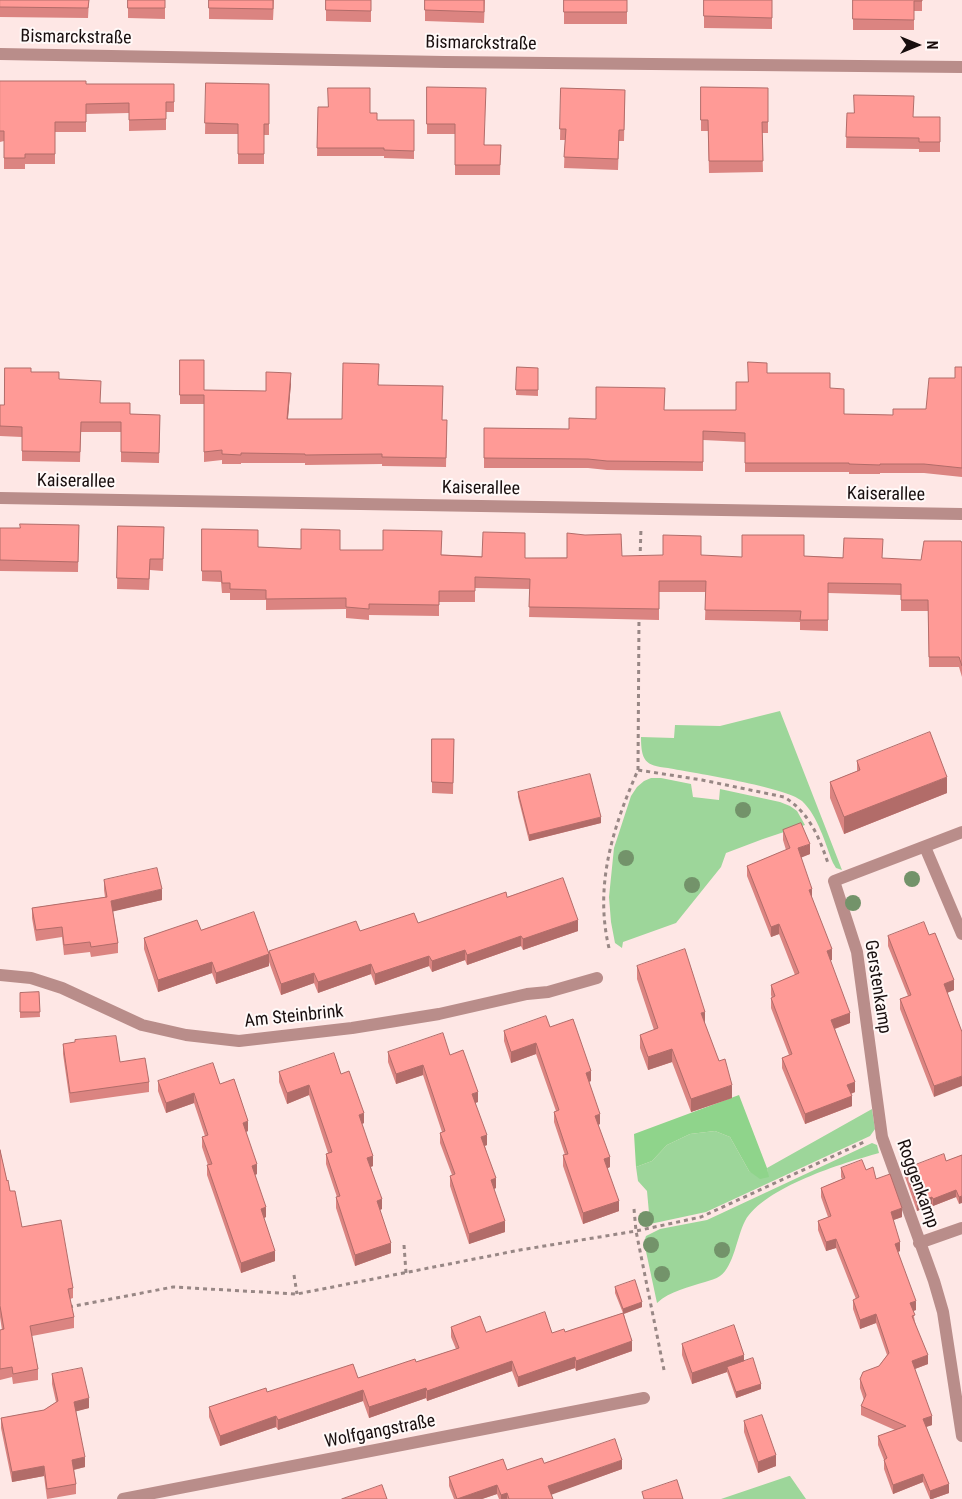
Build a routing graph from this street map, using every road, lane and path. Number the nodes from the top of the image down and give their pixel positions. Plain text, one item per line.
1 (0, 54) edge
2 (962, 67) edge
3 (0, 498) edge
4 (641, 508) junction
5 (962, 514) edge
6 (640, 560) edge
7 (639, 608) edge
8 (638, 770) junction
9 (962, 832) edge
10 (925, 847) junction
11 (834, 881) junction
12 (962, 934) edge
13 (609, 948) dead end
14 (0, 975) edge
15 (597, 978) dead end
16 (882, 1137) junction
17 (634, 1209) dead end
18 (962, 1228) edge
19 (636, 1231) junction
20 (919, 1243) junction
21 (404, 1245) dead end
22 (406, 1273) junction
23 (294, 1276) dead end
24 (297, 1294) junction
25 (68, 1307) edge
26 (664, 1370) dead end
27 (644, 1398) dead end
28 (962, 1436) edge
29 (123, 1499) edge

1 - 2 street, Bismarckstraße
3 - 4 street, Kaiserallee
4 - 5 street, Kaiserallee
4 - 6 path
7 - 8 path
8 - 11 path
8 - 13 path
9 - 10 street
10 - 11 street
10 - 12 street
11 - 16 street, Gerstenkamp
14 - 15 street, Am Steinbrink
16 - 19 path
16 - 20 street, Roggenkamp
17 - 19 path
18 - 20 street, Roggenkamp
19 - 22 path
19 - 26 path
20 - 28 street, Roggenkamp
21 - 22 path
22 - 24 path
23 - 24 path
24 - 25 path
27 - 29 street, Wolfgangstraße

